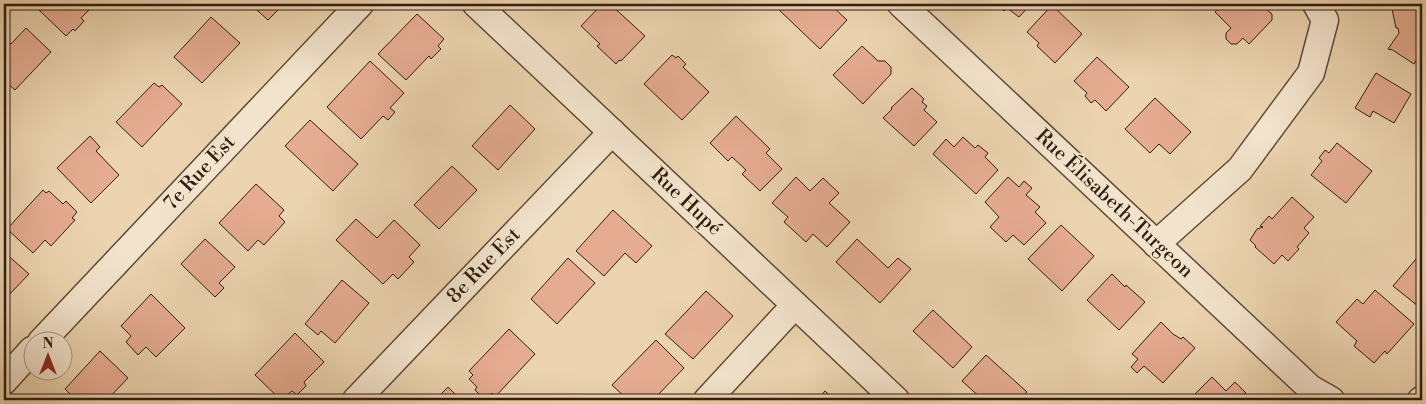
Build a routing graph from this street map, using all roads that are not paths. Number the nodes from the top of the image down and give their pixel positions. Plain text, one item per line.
1 (360, 4) edge
2 (476, 4) edge
3 (901, 4) edge
4 (1316, 4) edge
5 (612, 132) junction
6 (1156, 244) junction
7 (795, 305) junction
8 (50, 332) edge
9 (22, 361) edge
10 (4, 381) edge
11 (356, 400) edge
12 (707, 400) edge
13 (896, 400) edge
14 (1331, 400) edge

1 - 8 street, 7e Rue Est
2 - 5 street, Rue Hupé
3 - 6 street, Rue Élisabeth-Turgeon
4 - 6 street
5 - 7 street, Rue Hupé
5 - 11 street, 8e Rue Est
6 - 14 street, Rue Élisabeth-Turgeon
7 - 12 street
7 - 13 street, Rue Hupé
9 - 10 street

